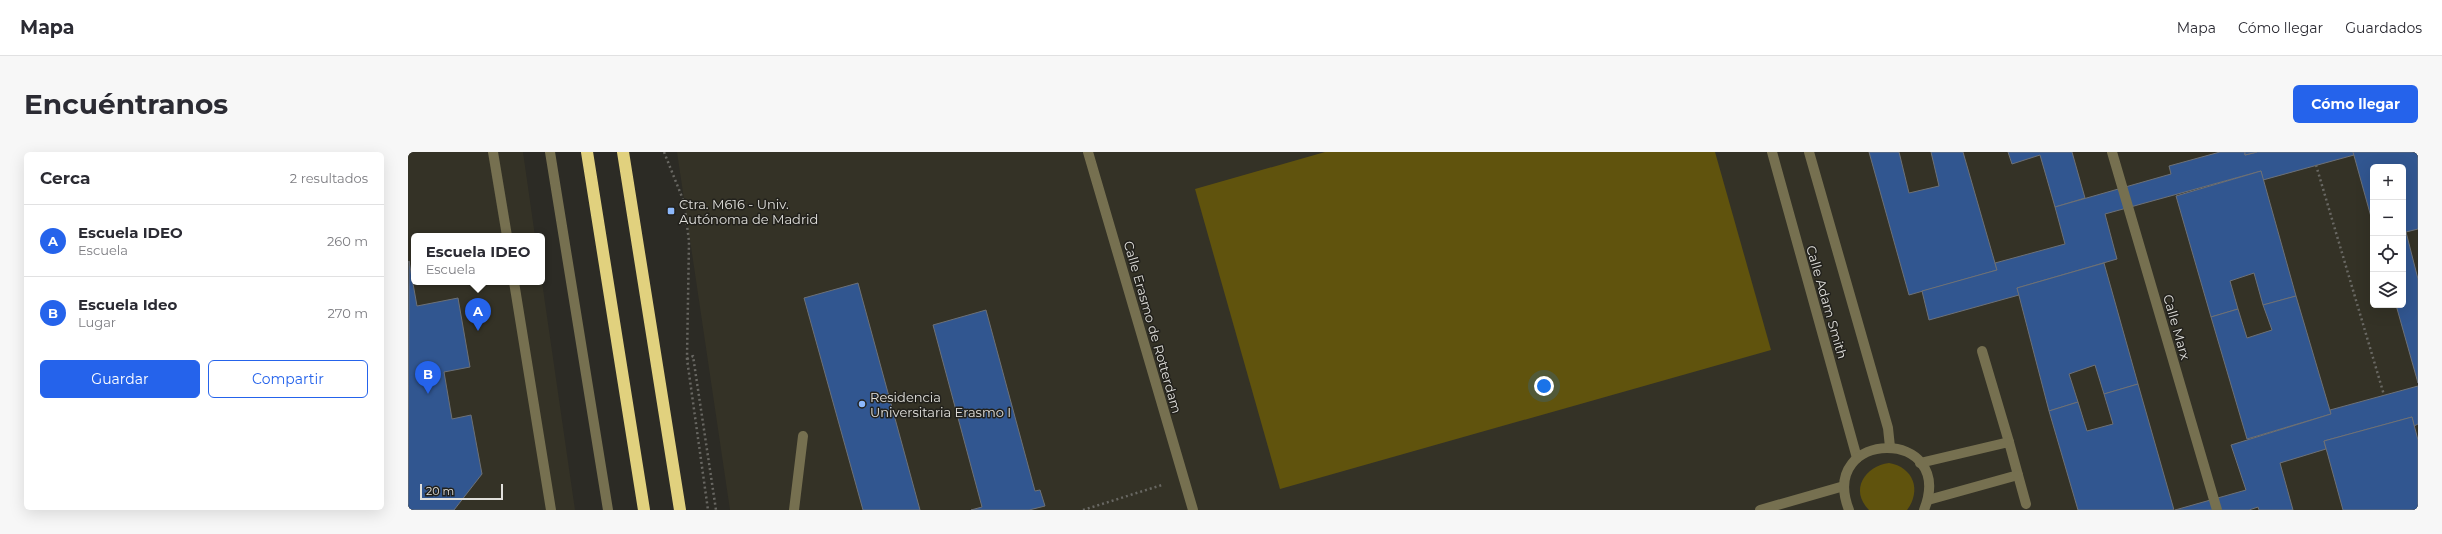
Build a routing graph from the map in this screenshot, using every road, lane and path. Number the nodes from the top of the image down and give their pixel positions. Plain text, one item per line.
1 (493, 152) edge
2 (550, 152) edge
3 (587, 152) edge
4 (623, 152) edge
5 (664, 152) edge
6 (1088, 152) edge
7 (1772, 152) edge
8 (1808, 152) edge
9 (2112, 152) edge
10 (2316, 165) dead end
11 (506, 233) edge
12 (514, 285) edge
13 (1982, 351) dead end
14 (686, 359) junction
15 (2384, 395) dead end
16 (803, 436) dead end
17 (2009, 442) junction
18 (1890, 447) junction
19 (1857, 458) junction
20 (1920, 463) junction
21 (2018, 475) junction
22 (1162, 485) dead end
23 (1844, 486) junction
24 (1928, 500) junction
25 (2026, 504) dead end
26 (551, 510) edge
27 (608, 510) edge
28 (644, 510) edge
29 (680, 510) edge
30 (708, 510) edge
31 (716, 510) edge
32 (794, 510) edge
33 (1084, 510) edge
34 (1193, 510) edge
35 (1760, 510) edge
36 (1849, 510) edge
37 (1924, 510) edge
38 (2217, 510) edge

1 - 11 street
2 - 27 street
3 - 28 highway
4 - 29 highway
5 - 14 path
6 - 34 street, Calle Erasmo de Rotterdam
7 - 19 street, Calle Adam Smith
8 - 18 street, Calle Adam Smith
9 - 38 street, Calle Marx
10 - 15 path
12 - 26 street
13 - 17 street
14 - 30 path
14 - 31 path
16 - 32 street
17 - 20 street
17 - 21 street
18 - 19 street
18 - 20 street
19 - 23 street
20 - 24 street
21 - 24 street
21 - 25 street
22 - 33 path
23 - 35 street
23 - 36 street
24 - 37 street

